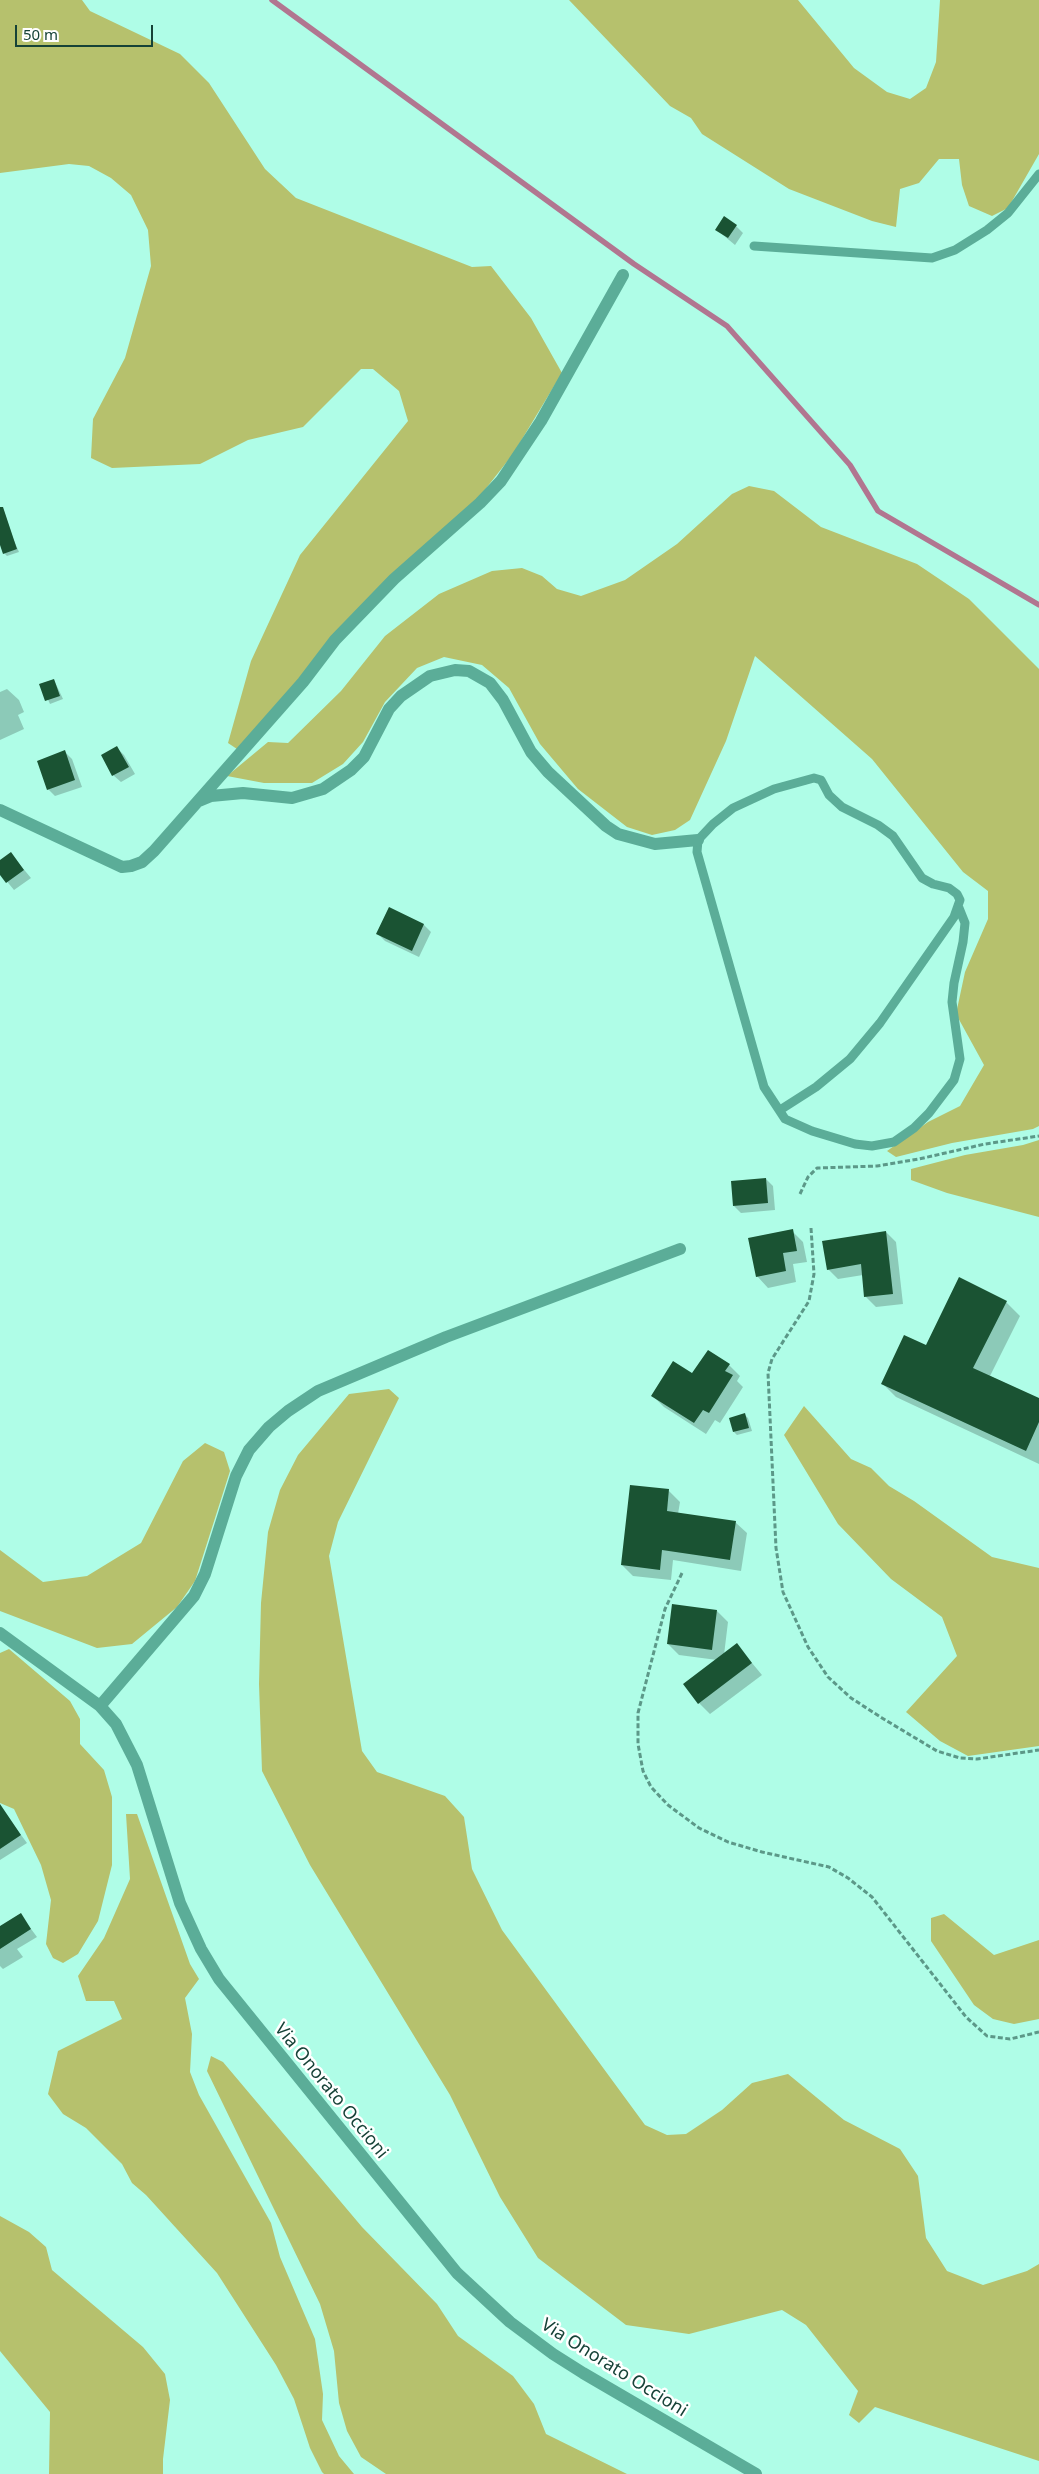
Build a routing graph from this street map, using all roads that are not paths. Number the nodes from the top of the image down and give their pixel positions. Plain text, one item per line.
1 (1039, 174) edge
2 (754, 246) dead end
3 (623, 275) dead end
4 (196, 802) junction
5 (0, 810) edge
6 (698, 840) junction
7 (959, 908) junction
8 (780, 1110) junction
9 (680, 1249) dead end
10 (0, 1633) edge
11 (100, 1706) junction
12 (756, 2474) edge

1 - 2 lane
3 - 4 street
4 - 5 street
4 - 6 street
6 - 7 lane
6 - 8 lane
7 - 8 lane
7 - 8 lane
9 - 11 street
10 - 11 street, Via Onorato Occioni
11 - 12 street, Via Onorato Occioni

